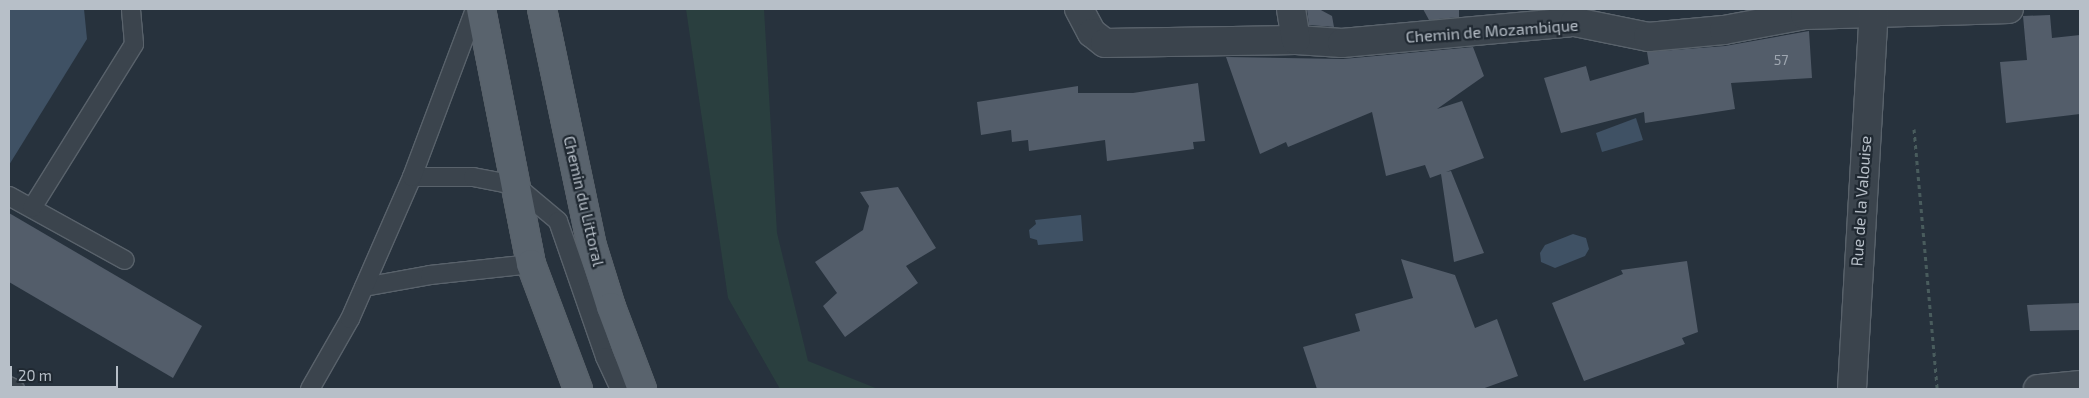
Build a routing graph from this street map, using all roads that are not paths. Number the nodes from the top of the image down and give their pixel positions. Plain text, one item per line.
1 (132, 9) edge
2 (475, 9) edge
3 (481, 9) edge
4 (542, 9) edge
5 (1080, 9) edge
6 (1291, 9) edge
7 (2009, 9) edge
8 (1874, 11) edge
9 (1476, 18) edge
10 (1296, 40) junction
11 (412, 177) junction
12 (515, 184) junction
13 (9, 196) edge
14 (32, 208) junction
15 (125, 260) dead end
16 (531, 264) junction
17 (364, 287) junction
18 (2080, 385) edge
19 (9, 386) edge
20 (15, 389) edge
21 (310, 389) edge
22 (578, 389) edge
23 (620, 389) edge
24 (642, 389) edge
25 (1852, 389) edge
26 (2038, 389) edge

1 - 14 lane
2 - 11 lane
3 - 12 main road
4 - 24 main road, Chemin du Littoral
5 - 10 street, Chemin de Mozambique
6 - 10 street
7 - 8 street, Chemin de Mozambique
8 - 9 street, Chemin de Mozambique
8 - 25 street, Rue de la Valouise
9 - 10 street, Chemin de Mozambique
11 - 12 lane
11 - 17 lane
12 - 16 main road
12 - 23 lane
13 - 14 lane
14 - 15 lane
16 - 17 lane
16 - 22 main road
17 - 21 lane
18 - 26 street
19 - 20 lane

